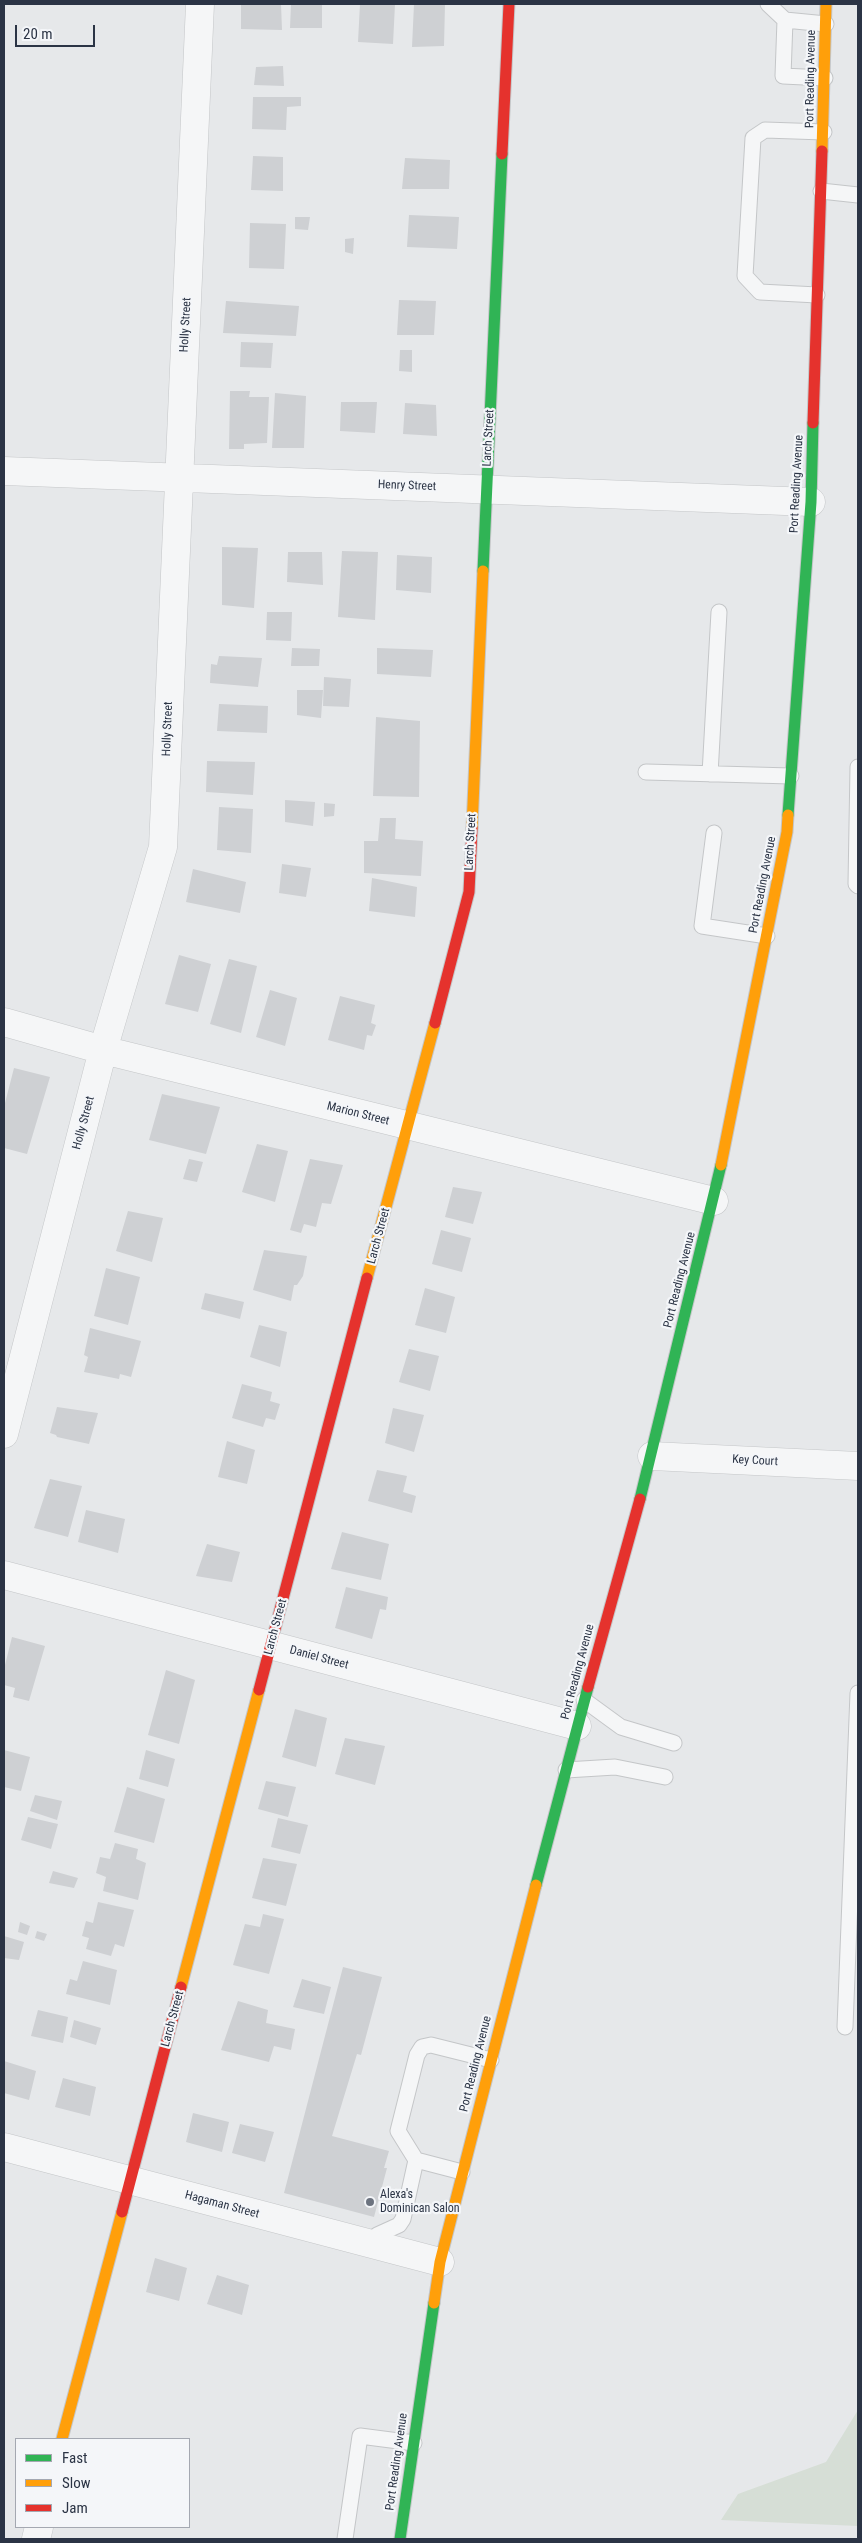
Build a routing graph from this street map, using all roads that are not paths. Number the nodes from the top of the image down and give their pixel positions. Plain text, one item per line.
1 (200, 4) edge
2 (509, 4) edge
3 (768, 4) edge
4 (826, 4) edge
5 (785, 20) junction
6 (826, 24) junction
7 (825, 78) junction
8 (824, 132) junction
9 (820, 191) junction
10 (858, 195) edge
11 (817, 295) junction
12 (4, 471) edge
13 (179, 478) junction
14 (487, 489) junction
15 (811, 502) junction
16 (719, 612) dead end
17 (858, 767) edge
18 (646, 772) dead end
19 (710, 774) junction
20 (792, 776) junction
21 (714, 833) dead end
22 (858, 886) edge
23 (767, 936) junction
24 (4, 1022) edge
25 (103, 1050) junction
26 (408, 1126) junction
27 (714, 1201) junction
28 (4, 1434) edge
29 (652, 1456) junction
30 (858, 1466) edge
31 (4, 1575) edge
32 (271, 1645) junction
33 (858, 1693) edge
34 (584, 1700) junction
35 (577, 1726) junction
36 (674, 1743) dead end
37 (566, 1770) junction
38 (665, 1777) dead end
39 (845, 2027) dead end
40 (491, 2060) junction
41 (4, 2147) edge
42 (416, 2160) junction
43 (462, 2172) junction
44 (130, 2181) junction
45 (373, 2245) junction
46 (440, 2262) junction
47 (62, 2438) edge
48 (414, 2443) junction
49 (345, 2539) edge
50 (400, 2539) edge

1 - 13 street, Holly Street
2 - 14 street, Larch Street
3 - 5 lane
4 - 6 street, Port Reading Avenue
5 - 6 lane
5 - 7 lane
6 - 7 street, Port Reading Avenue
7 - 8 street, Port Reading Avenue
8 - 9 street, Port Reading Avenue
8 - 11 lane
9 - 10 lane
9 - 11 street, Port Reading Avenue
11 - 15 street, Port Reading Avenue
12 - 13 street, Henry Street
13 - 14 street, Henry Street
13 - 25 street, Holly Street
14 - 15 street, Henry Street
14 - 26 street, Larch Street
15 - 20 street, Port Reading Avenue
16 - 19 lane
17 - 22 lane
18 - 19 lane
19 - 20 lane
20 - 23 street, Port Reading Avenue
21 - 23 lane
23 - 27 street, Port Reading Avenue
24 - 25 street, Marion Street
25 - 26 street, Marion Street
25 - 28 street, Holly Street
26 - 27 street, Marion Street
26 - 32 street, Larch Street
27 - 29 street, Port Reading Avenue
29 - 30 street, Key Court
29 - 34 street, Port Reading Avenue
31 - 32 street, Daniel Street
32 - 35 street, Daniel Street
32 - 44 street, Larch Street
33 - 39 lane
34 - 35 street, Port Reading Avenue
34 - 36 lane
35 - 37 street, Port Reading Avenue
37 - 38 lane
37 - 40 street, Port Reading Avenue
40 - 42 lane
40 - 43 street, Port Reading Avenue
41 - 44 street, Hagaman Street
42 - 43 lane
42 - 45 lane
43 - 46 street, Port Reading Avenue
44 - 45 street, Hagaman Street
44 - 47 street, Larch Street
45 - 46 street, Hagaman Street
46 - 48 street, Port Reading Avenue
48 - 49 lane
48 - 50 street, Port Reading Avenue

